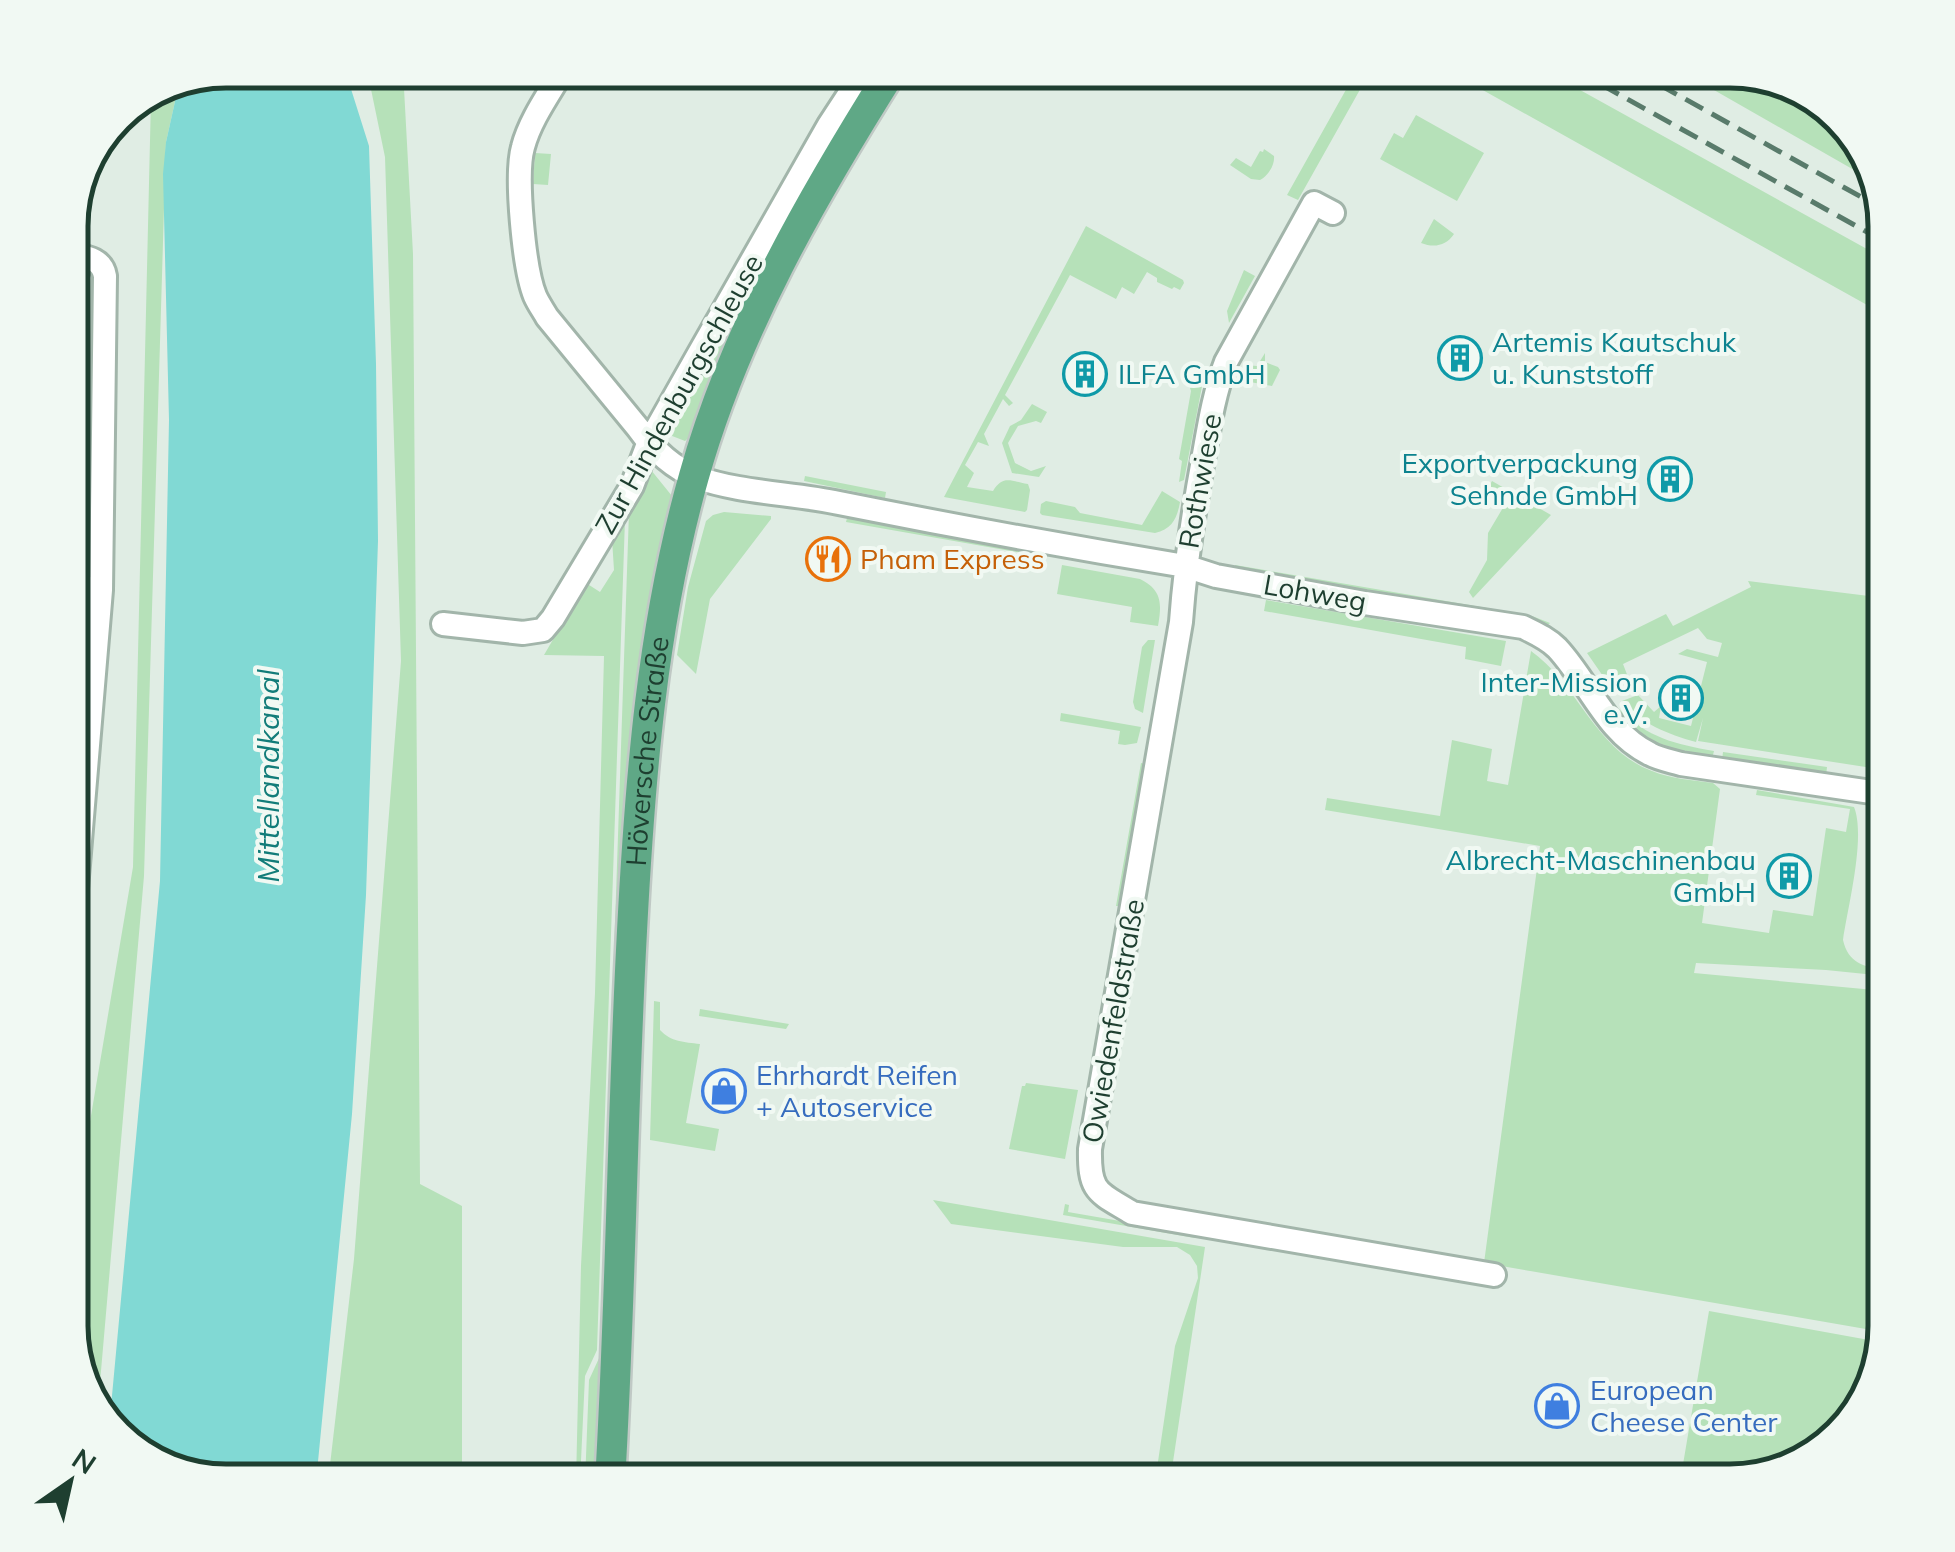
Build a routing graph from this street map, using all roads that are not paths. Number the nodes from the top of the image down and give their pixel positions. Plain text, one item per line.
1 (552, 88) edge
2 (853, 88) edge
3 (881, 88) edge
4 (1333, 213) dead end
5 (88, 259) edge
6 (648, 444) junction
7 (694, 476) junction
8 (1185, 566) junction
9 (88, 589) edge
10 (101, 590) junction
11 (443, 624) dead end
12 (88, 745) edge
13 (1868, 792) edge
14 (1494, 1276) dead end
15 (611, 1464) edge

1 - 6 street
2 - 6 street, Zur Hindenburgschleuse
3 - 7 main road, Höversche Straße
4 - 8 street, Rothwiese
5 - 10 street
6 - 7 street
6 - 11 street, Zur Hindenburgschleuse
7 - 8 street, Lohweg
7 - 15 main road, Höversche Straße
8 - 13 street, Lohweg
8 - 14 street, Owiedenfeldstraße
9 - 10 street
10 - 12 street

